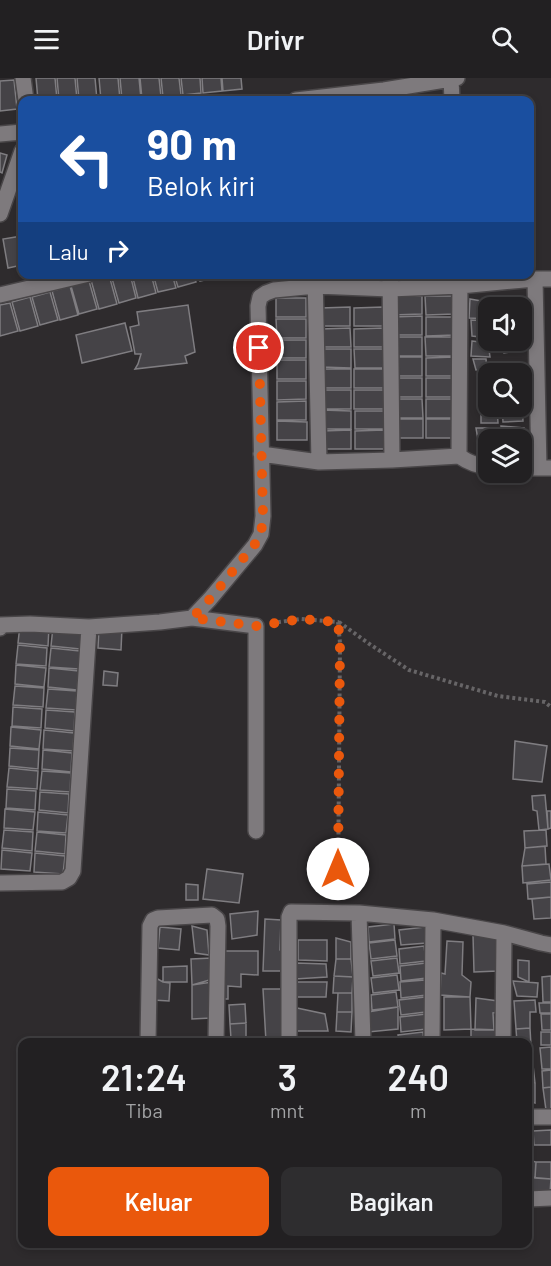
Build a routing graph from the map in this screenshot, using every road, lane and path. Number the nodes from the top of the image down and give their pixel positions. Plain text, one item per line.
1 (23, 78) edge
2 (457, 78) edge
3 (451, 79) edge
4 (384, 95) edge
5 (25, 96) edge
6 (368, 96) edge
7 (452, 96) edge
8 (18, 132) edge
9 (0, 134) edge
10 (16, 189) edge
11 (0, 213) edge
12 (68, 279) edge
13 (535, 279) junction
14 (551, 279) edge
15 (315, 280) edge
16 (460, 280) edge
17 (390, 282) edge
18 (0, 295) edge
19 (261, 454) junction
20 (459, 456) junction
21 (392, 460) junction
22 (319, 462) junction
23 (478, 466) edge
24 (545, 468) edge
25 (192, 618) junction
26 (338, 622) junction
27 (256, 626) junction
28 (89, 627) junction
29 (0, 628) edge
30 (551, 707) edge
31 (255, 831) dead end
32 (0, 883) edge
33 (338, 892) dead end
34 (359, 913) junction
35 (433, 920) junction
36 (504, 933) junction
37 (551, 945) edge
38 (148, 1038) edge
39 (216, 1038) edge
40 (290, 1038) edge
41 (363, 1038) edge
42 (432, 1038) edge
43 (503, 1038) edge
44 (532, 1117) edge
45 (551, 1118) edge
46 (551, 1198) edge
47 (532, 1199) edge

1 - 5 street
2 - 3 street
3 - 4 street
3 - 7 street
4 - 6 street
8 - 9 street
10 - 11 street
12 - 18 street
13 - 14 street
13 - 16 street
13 - 24 street
15 - 17 street
15 - 19 street
15 - 22 street
16 - 17 street
16 - 20 street
17 - 21 street
19 - 22 street
19 - 25 street
20 - 21 street
20 - 23 street
21 - 22 street
25 - 27 street
25 - 28 street
26 - 27 path
26 - 30 path
26 - 33 path
27 - 31 street
28 - 29 street
28 - 32 street
34 - 35 street
34 - 40 street
34 - 41 street
35 - 36 street
35 - 42 street
36 - 37 street
36 - 43 street
38 - 39 street
44 - 45 street
46 - 47 street

